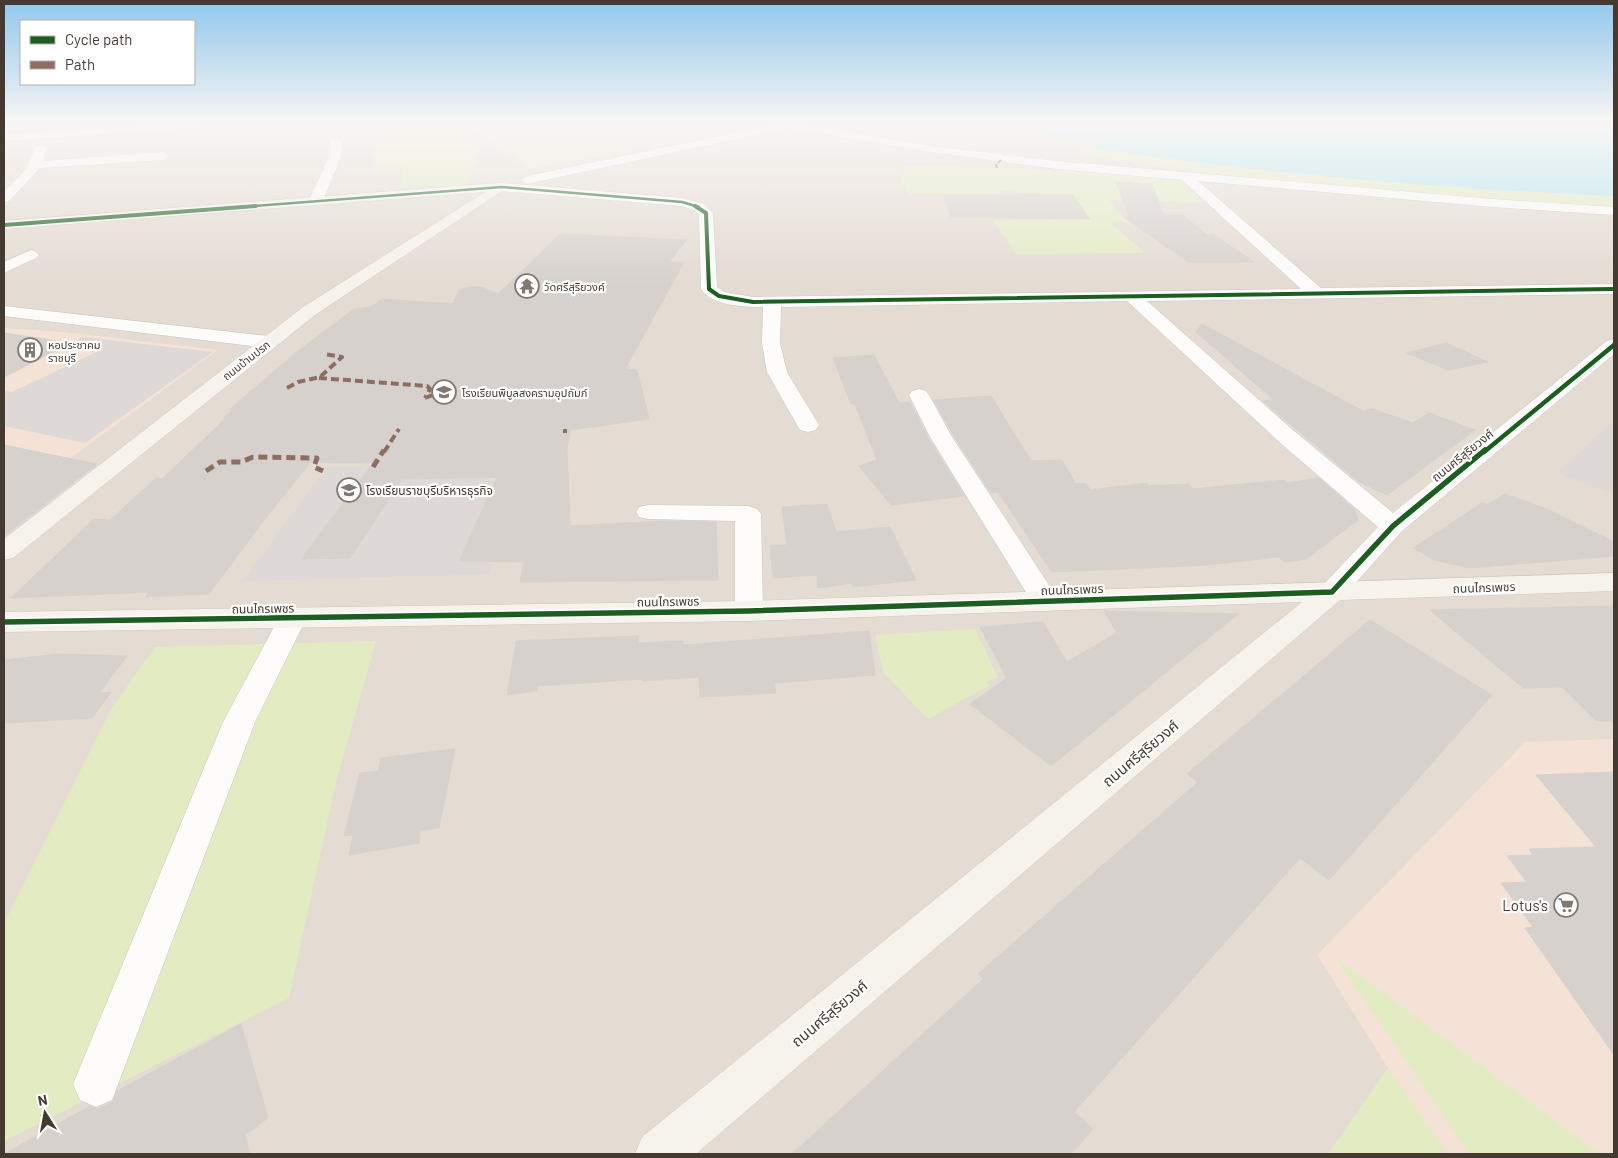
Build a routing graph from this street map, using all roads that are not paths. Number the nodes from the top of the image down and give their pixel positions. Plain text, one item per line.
1 (25, 178) edge
2 (326, 178) edge
3 (534, 178) edge
4 (1187, 178) edge
5 (1199, 178) edge
6 (502, 187) junction
7 (4, 198) edge
8 (316, 200) junction
9 (1589, 210) junction
10 (1614, 211) edge
11 (1614, 222) edge
12 (4, 225) edge
13 (31, 255) dead end
14 (4, 268) edge
15 (1614, 289) edge
16 (1316, 293) junction
17 (1133, 298) junction
18 (772, 303) junction
19 (4, 311) edge
20 (268, 342) junction
21 (1614, 346) edge
22 (919, 395) dead end
23 (808, 425) dead end
24 (648, 512) dead end
25 (1393, 526) junction
26 (4, 552) edge
27 (1614, 582) edge
28 (1332, 592) junction
29 (1046, 602) junction
30 (749, 611) junction
31 (292, 619) junction
32 (4, 622) edge
33 (96, 1084) dead end
34 (659, 1154) edge

1 - 7 street
2 - 8 street
3 - 6 street
4 - 16 street
5 - 9 street
6 - 8 street
6 - 18 street
6 - 20 street, ถนนบ้านปรก
8 - 12 street
9 - 10 street
9 - 11 street
13 - 14 street
15 - 16 street
16 - 17 street
17 - 18 street
17 - 25 street
18 - 23 street
19 - 20 street
20 - 26 street, ถนนบ้านปรก
21 - 25 street, ถนนศรีสุริยวงศ์
22 - 29 street
24 - 30 street
25 - 28 street, ถนนศรีสุริยวงศ์
27 - 28 street, ถนนไกรเพชร
28 - 29 street, ถนนไกรเพชร
28 - 34 street, ถนนศรีสุริยวงศ์
29 - 30 street, ถนนไกรเพชร
30 - 31 street, ถนนไกรเพชร
31 - 32 street, ถนนไกรเพชร
31 - 33 street

